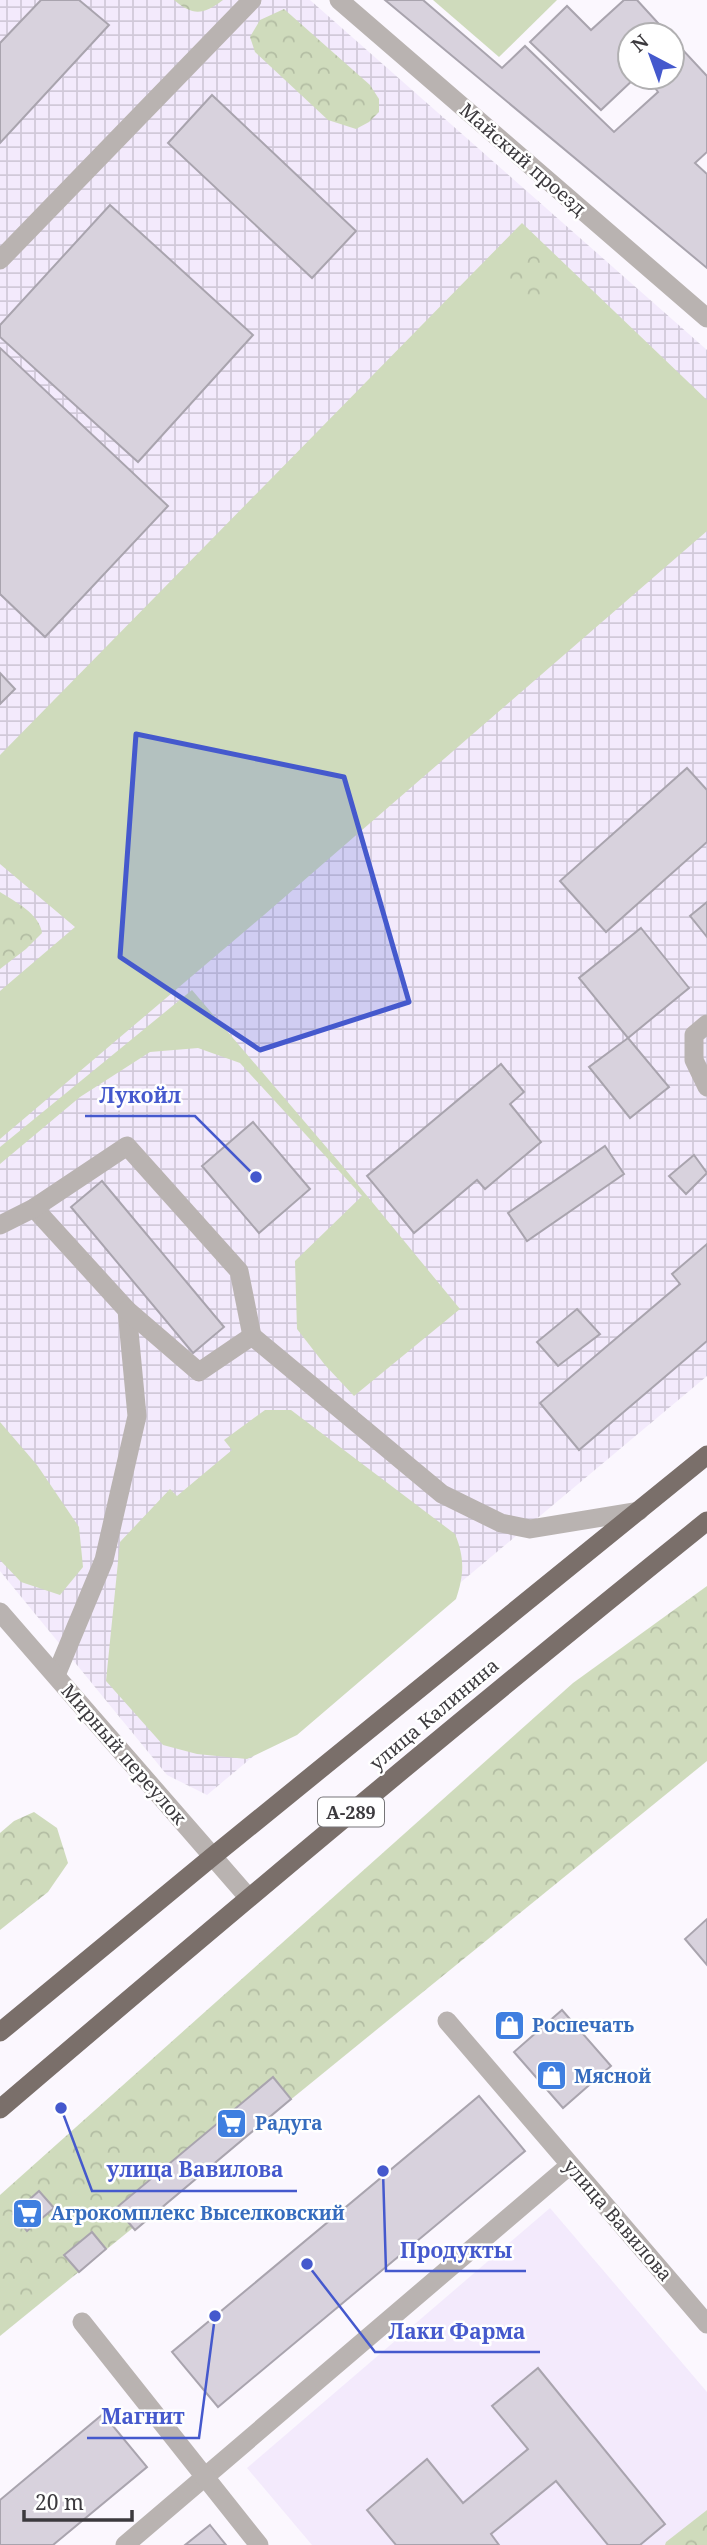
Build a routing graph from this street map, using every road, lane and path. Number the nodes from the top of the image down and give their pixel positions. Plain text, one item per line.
1 (252, 0) edge
2 (339, 0) edge
3 (0, 260) edge
4 (707, 318) edge
5 (707, 1024) edge
6 (707, 1087) edge
7 (34, 1208) junction
8 (0, 1225) edge
9 (127, 1310) junction
10 (252, 1336) junction
11 (707, 1455) edge
12 (639, 1511) junction
13 (707, 1521) edge
14 (0, 1612) edge
15 (56, 1675) junction
16 (212, 1857) junction
17 (248, 1897) junction
18 (447, 2021) dead end
19 (0, 2032) edge
20 (0, 2109) edge
21 (570, 2165) junction
22 (82, 2322) dead end
23 (707, 2324) edge
24 (205, 2478) junction
25 (125, 2545) edge
26 (259, 2545) edge

1 - 3 street
2 - 4 street, Майский проезд
5 - 6 street
7 - 8 street
7 - 9 street
7 - 10 street
9 - 10 street
9 - 15 street
10 - 12 street
11 - 12 highway, улица Калинина / А-289
12 - 16 highway, улица Калинина / А-289
13 - 17 highway, улица Калинина / А-289
14 - 15 street, Мирный переулок
15 - 16 street, Мирный переулок
16 - 17 street, Мирный переулок
16 - 19 highway, улица Калинина / А-289
17 - 20 highway, улица Калинина / А-289
18 - 21 street, улица Вавилова
21 - 23 street, улица Вавилова
21 - 24 street
22 - 24 street
24 - 25 street
24 - 26 street

